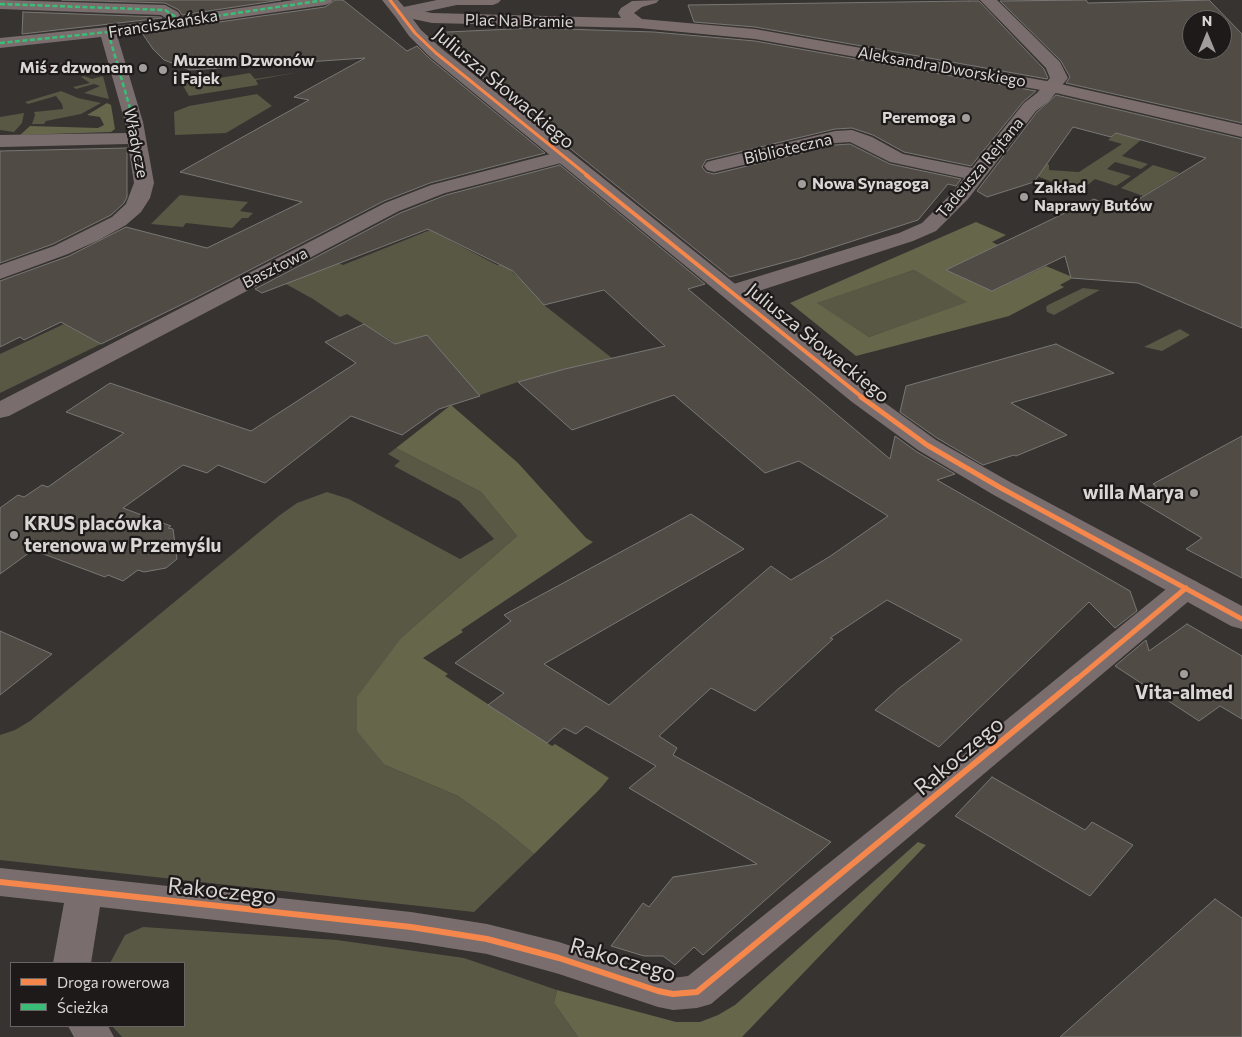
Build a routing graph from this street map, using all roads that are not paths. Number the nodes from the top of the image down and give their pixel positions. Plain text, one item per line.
1 (325, 0) edge
2 (390, 0) edge
3 (459, 0) edge
4 (493, 0) edge
5 (651, 0) edge
6 (988, 0) edge
7 (0, 4) edge
8 (400, 12) junction
9 (182, 20) junction
10 (639, 23) junction
11 (108, 43) junction
12 (0, 44) edge
13 (1052, 87) junction
14 (1242, 131) edge
15 (136, 134) junction
16 (0, 141) edge
17 (562, 157) junction
18 (714, 166) dead end
19 (976, 175) junction
20 (0, 272) edge
21 (732, 292) junction
22 (0, 411) edge
23 (1186, 588) junction
24 (1242, 618) edge
25 (0, 882) edge
26 (85, 891) junction
27 (72, 962) edge

1 - 9 street, Franciszkańska
2 - 8 main road
3 - 4 main road, Plac Na Bramie
3 - 8 street, Plac Na Bramie
5 - 10 main road
6 - 13 street
7 - 9 street
8 - 10 main road, Plac Na Bramie
8 - 17 street, Juliusza Słowackiego
9 - 11 street, Franciszkańska
10 - 13 main road, Aleksandra Dworskiego
11 - 12 street, Franciszkańska
11 - 15 street, Władycze
13 - 14 main road, Aleksandra Dworskiego
13 - 19 street, Tadeusza Rejtana
15 - 16 street
15 - 20 street, Władycze
17 - 21 street, Juliusza Słowackiego
17 - 22 street, Basztowa
18 - 19 street, Biblioteczna
19 - 21 street, Tadeusza Rejtana
21 - 23 street, Juliusza Słowackiego
23 - 24 street, Juliusza Słowackiego
23 - 26 street, Rakoczego
25 - 26 street, Rakoczego
26 - 27 street

